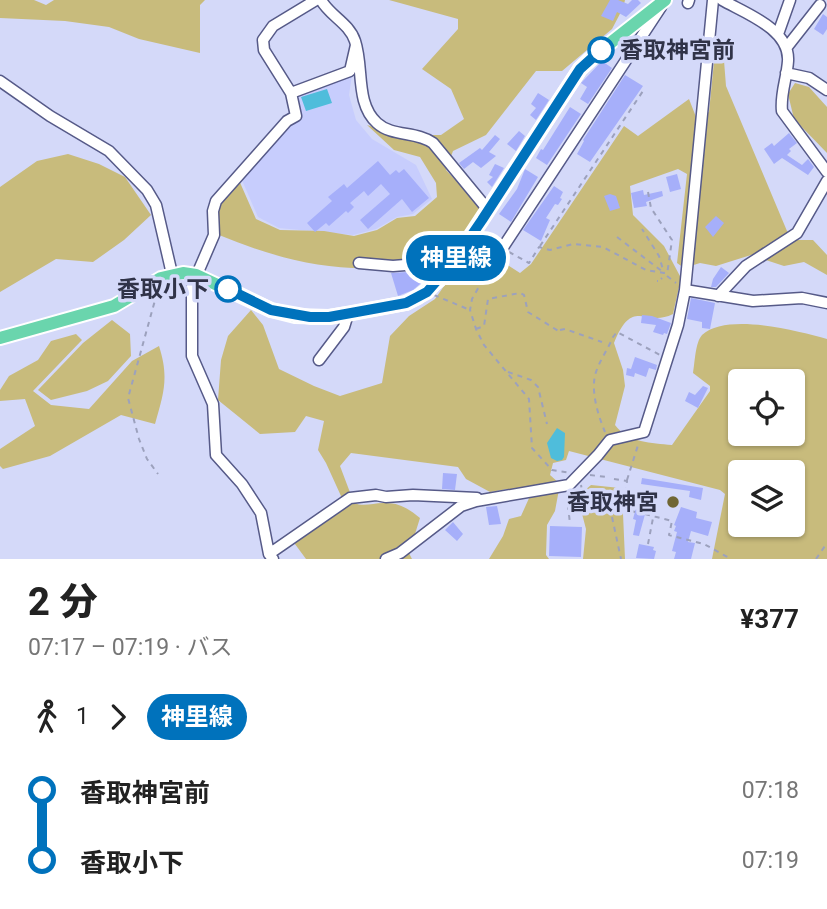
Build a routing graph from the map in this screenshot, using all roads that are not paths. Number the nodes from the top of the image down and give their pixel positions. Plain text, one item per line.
1 (318, 0) edge
2 (665, 0) edge
3 (713, 0) edge
4 (722, 0) edge
5 (790, 0) edge
6 (820, 5) dead end
7 (778, 34) junction
8 (356, 45) junction
9 (787, 47) junction
10 (786, 73) junction
11 (0, 82) edge
12 (827, 90) edge
13 (291, 93) junction
14 (827, 172) edge
15 (827, 181) edge
16 (489, 211) junction
17 (454, 261) junction
18 (359, 263) dead end
19 (491, 265) road end
20 (197, 275) junction
21 (167, 276) junction
22 (685, 290) junction
23 (718, 296) junction
24 (827, 303) edge
25 (348, 314) junction
26 (0, 338) edge
27 (319, 360) dead end
28 (488, 499) junction
29 (271, 556) edge
30 (386, 559) edge

1 - 8 street
1 - 13 street
2 - 16 main road
2 - 19 street
3 - 22 street
4 - 7 street
5 - 7 street
6 - 9 street
7 - 9 street
8 - 13 street
8 - 16 street
9 - 10 street
10 - 12 street
10 - 14 street
11 - 21 street
13 - 20 street
15 - 23 street
16 - 17 main road
17 - 18 street
17 - 25 main road
20 - 21 main road
20 - 25 main road
20 - 29 street
21 - 26 main road
22 - 23 street
22 - 28 street
23 - 24 street
25 - 27 street
28 - 29 street
28 - 30 street

